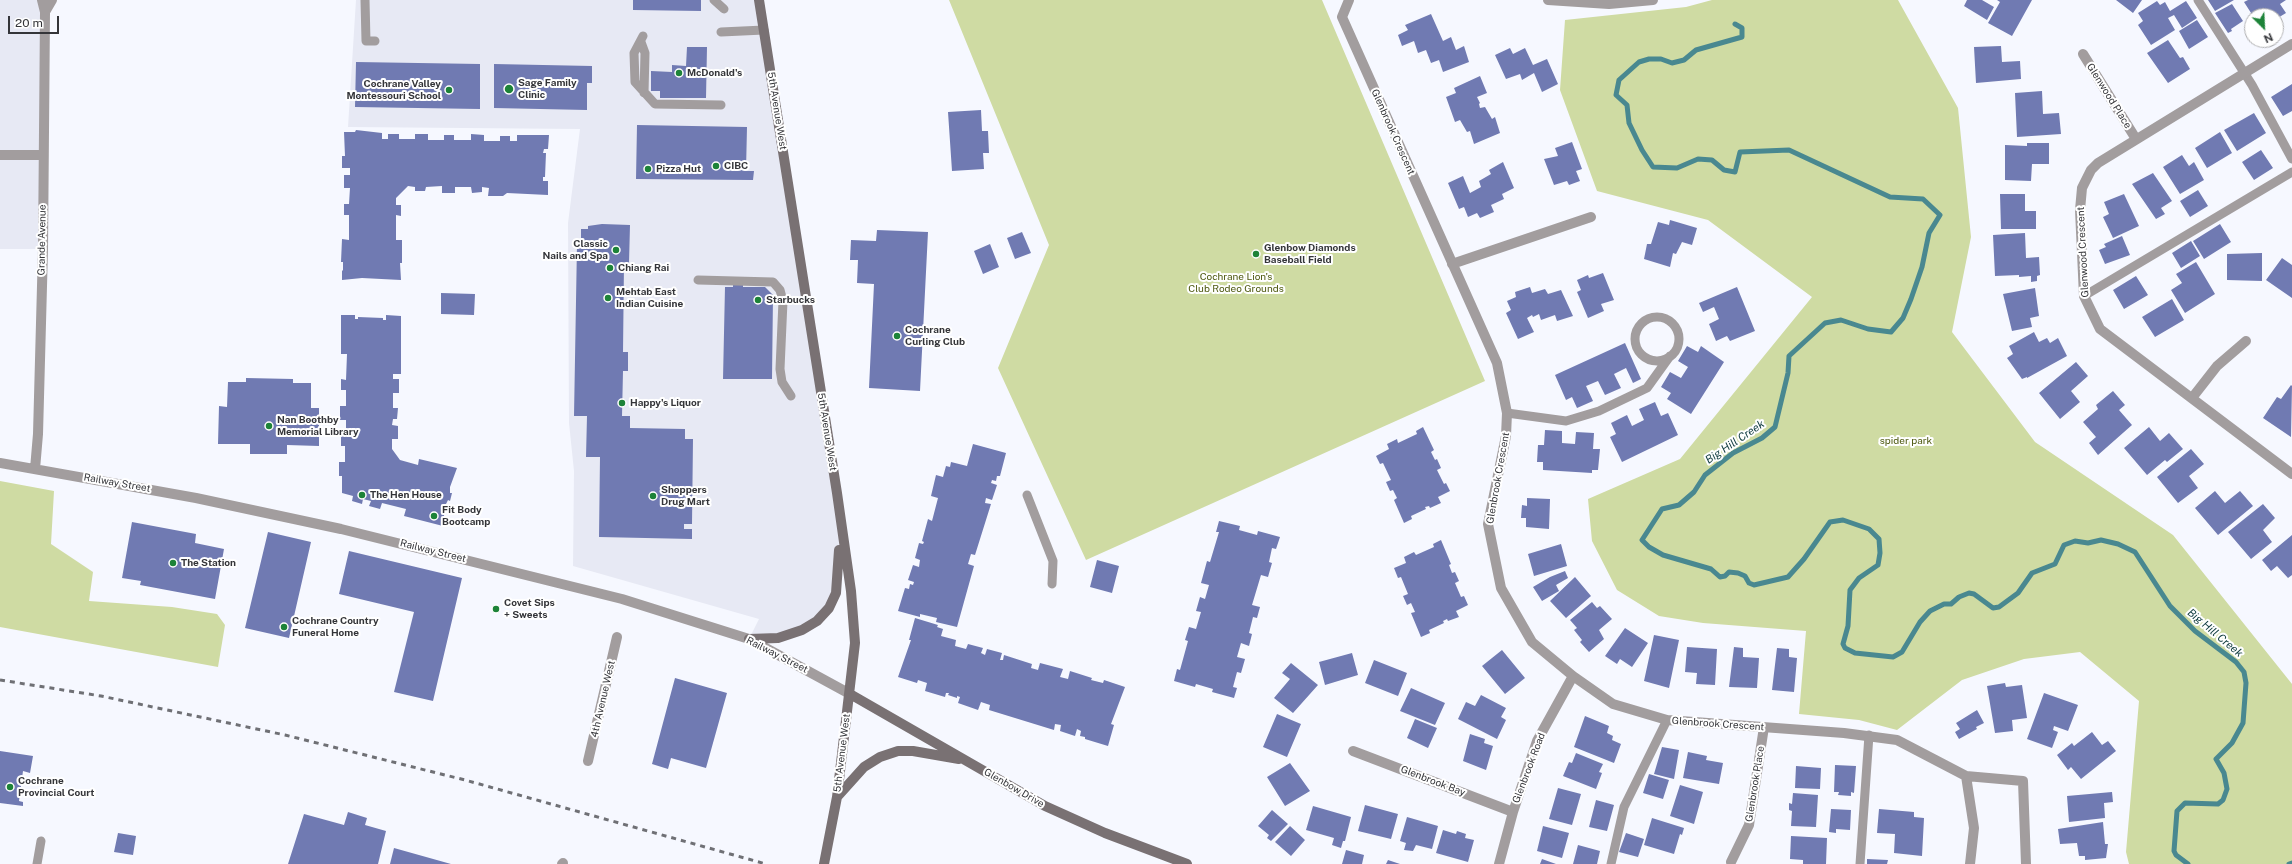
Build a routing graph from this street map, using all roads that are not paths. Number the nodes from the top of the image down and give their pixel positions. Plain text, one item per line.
1 (42, 0) edge
2 (52, 0) edge
3 (365, 0) edge
4 (714, 0) edge
5 (759, 0) edge
6 (1349, 0) edge
7 (1548, 0) edge
8 (1653, 0) edge
9 (2198, 0) edge
10 (724, 9) dead end
11 (45, 12) junction
12 (764, 30) junction
13 (721, 32) dead end
14 (642, 39) dead end
15 (375, 41) dead end
16 (2292, 44) edge
17 (2083, 54) dead end
18 (2244, 73) junction
19 (721, 105) dead end
20 (2136, 139) junction
21 (0, 155) edge
22 (43, 155) junction
23 (2292, 159) edge
24 (2292, 172) edge
25 (1591, 217) dead end
26 (1452, 264) junction
27 (698, 280) dead end
28 (2084, 296) junction
29 (2246, 341) dead end
30 (1670, 356) junction
31 (791, 396) dead end
32 (2192, 398) junction
33 (1507, 413) junction
34 (0, 463) edge
35 (35, 469) junction
36 (2290, 470) edge
37 (1027, 495) dead end
38 (840, 522) junction
39 (1052, 584) dead end
40 (617, 637) dead end
41 (749, 640) junction
42 (1573, 676) junction
43 (850, 694) junction
44 (1667, 720) junction
45 (1764, 727) junction
46 (1870, 735) junction
47 (1353, 751) dead end
48 (588, 761) dead end
49 (967, 761) junction
50 (1966, 776) junction
51 (837, 797) junction
52 (1513, 812) junction
53 (41, 841) dead end
54 (1731, 862) dead end
55 (37, 864) edge
56 (824, 864) edge
57 (1187, 864) edge
58 (1499, 864) edge
59 (1611, 864) edge
60 (1860, 864) edge
61 (1970, 864) edge
62 (2026, 864) edge

1 - 11 street, Grande Avenue
2 - 11 street, Grande Avenue
3 - 15 lane
4 - 10 lane
5 - 12 street, 5th Avenue West
6 - 26 street, Glenbrook Crescent
7 - 8 street
9 - 18 lane
11 - 22 street, Grande Avenue
12 - 13 lane
12 - 38 street, 5th Avenue West
14 - 19 lane
16 - 18 street, Glenwood Crescent
17 - 20 street, Glenwood Place
18 - 20 street, Glenwood Crescent
18 - 23 lane
20 - 28 street, Glenwood Crescent
21 - 22 street
22 - 35 street, Grande Avenue
24 - 28 lane
25 - 26 street
26 - 33 street, Glenbrook Crescent
27 - 31 lane
28 - 32 street, Glenwood Crescent
29 - 32 street
30 - 30 lane
30 - 33 lane
32 - 36 street, Glenwood Crescent
33 - 42 street, Glenbrook Crescent
34 - 35 street, Railway Street
35 - 41 street, Railway Street
37 - 39 lane
38 - 41 street
38 - 43 street, 5th Avenue West
40 - 48 street, 4th Avenue West
41 - 43 street, Railway Street
42 - 44 street, Glenbrook Crescent
42 - 52 street, Glenbrook Road
43 - 49 street, Glenbow Drive
43 - 51 street, 5th Avenue West
44 - 45 street, Glenbrook Crescent
44 - 59 lane
45 - 46 street, Glenbrook Crescent
45 - 54 street, Glenbrook Place
46 - 50 street, Glenbrook Crescent
46 - 60 lane
47 - 52 street, Glenbrook Bay
49 - 51 street
49 - 57 street, Glenbow Drive
50 - 61 street
50 - 62 street
51 - 56 street, 5th Avenue West
52 - 58 street, Glenbrook Road
53 - 55 lane

